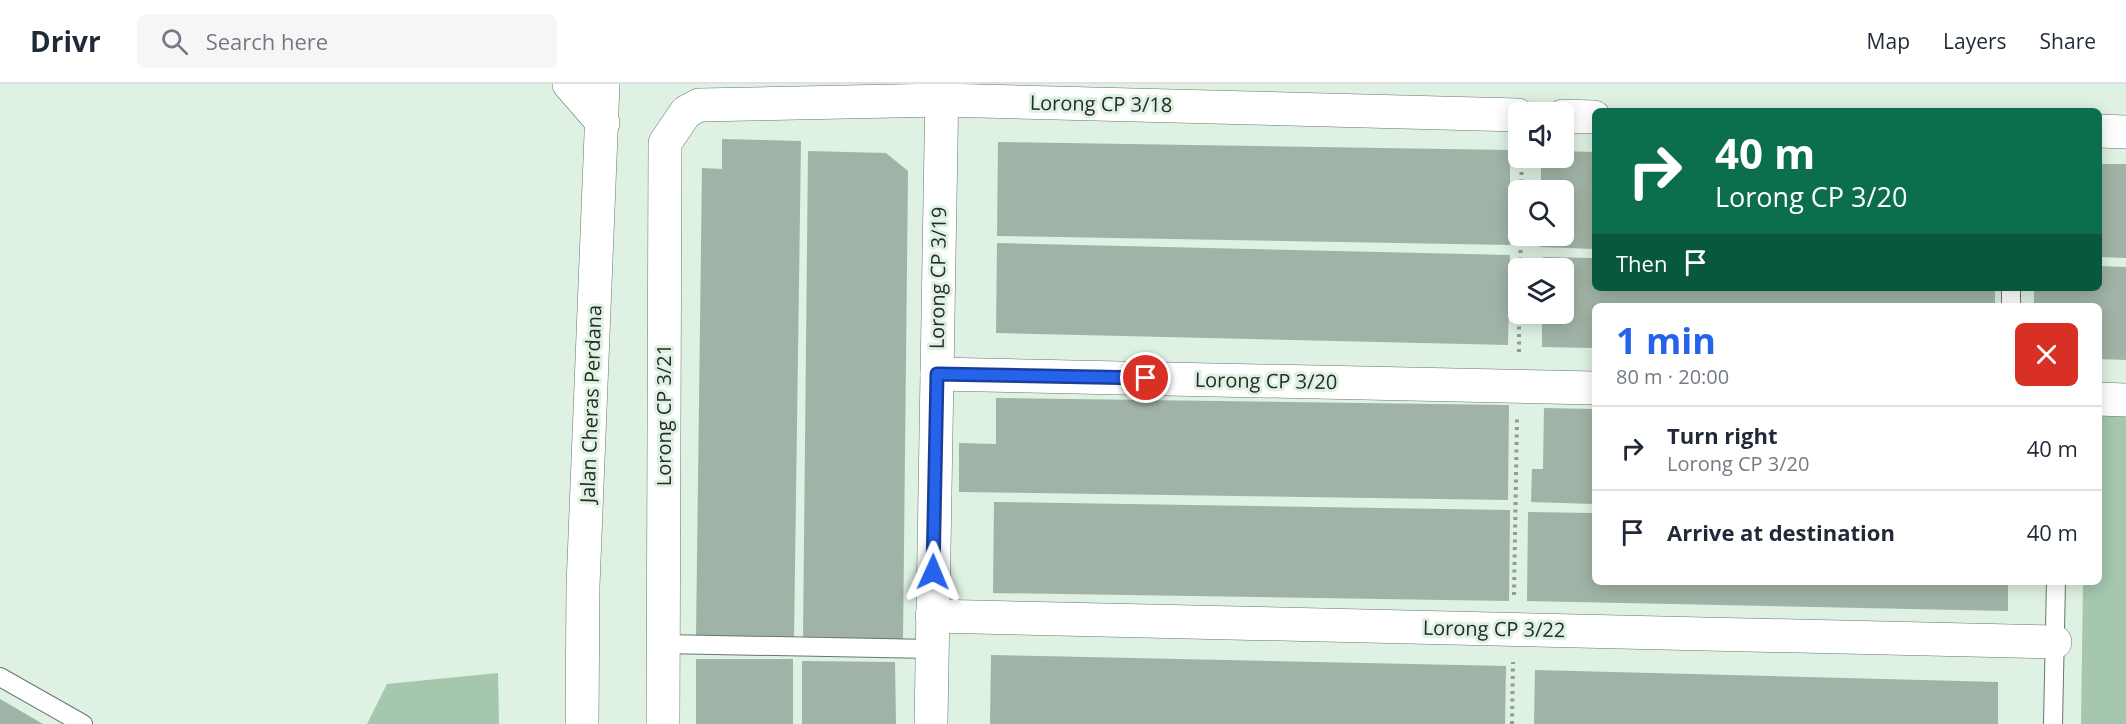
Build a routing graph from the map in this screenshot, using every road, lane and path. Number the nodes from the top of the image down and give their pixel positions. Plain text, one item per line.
1 (570, 84) edge
2 (603, 84) edge
3 (617, 84) edge
4 (942, 92) edge
5 (686, 112) joint
6 (1508, 115) edge
7 (1574, 116) edge
8 (1592, 117) edge
9 (603, 123) junction
10 (2102, 131) edge
11 (2126, 132) edge
12 (1519, 324) edge
13 (937, 374) junction
14 (1518, 387) junction
15 (1592, 388) edge
16 (2102, 399) edge
17 (2126, 400) edge
18 (2056, 585) edge
19 (932, 616) junction
20 (1514, 629) junction
21 (2055, 642) junction
22 (663, 644) junction
23 (932, 649) junction
24 (0, 677) edge
25 (83, 724) edge
26 (582, 724) edge
27 (663, 724) edge
28 (931, 724) edge
29 (1512, 724) edge
30 (2053, 724) edge

1 - 9 street
2 - 9 street, Jalan Cheras Perdana
3 - 9 street
4 - 5 street, Lorong CP 3/18
4 - 6 street, Lorong CP 3/18
4 - 13 street, Lorong CP 3/19
5 - 22 street, Lorong CP 3/21
7 - 8 street
9 - 26 street, Jalan Cheras Perdana
10 - 11 street
12 - 14 path
13 - 14 street, Lorong CP 3/20
13 - 19 street, Lorong CP 3/19
14 - 15 street, Lorong CP 3/20
14 - 20 path
16 - 17 street
18 - 21 lane
19 - 20 street, Lorong CP 3/22
19 - 23 street, Lorong CP 3/19
20 - 21 street, Lorong CP 3/22
20 - 29 path
21 - 30 lane
22 - 23 lane
22 - 27 street, Lorong CP 3/21
23 - 28 street, Lorong CP 3/19
24 - 25 lane

